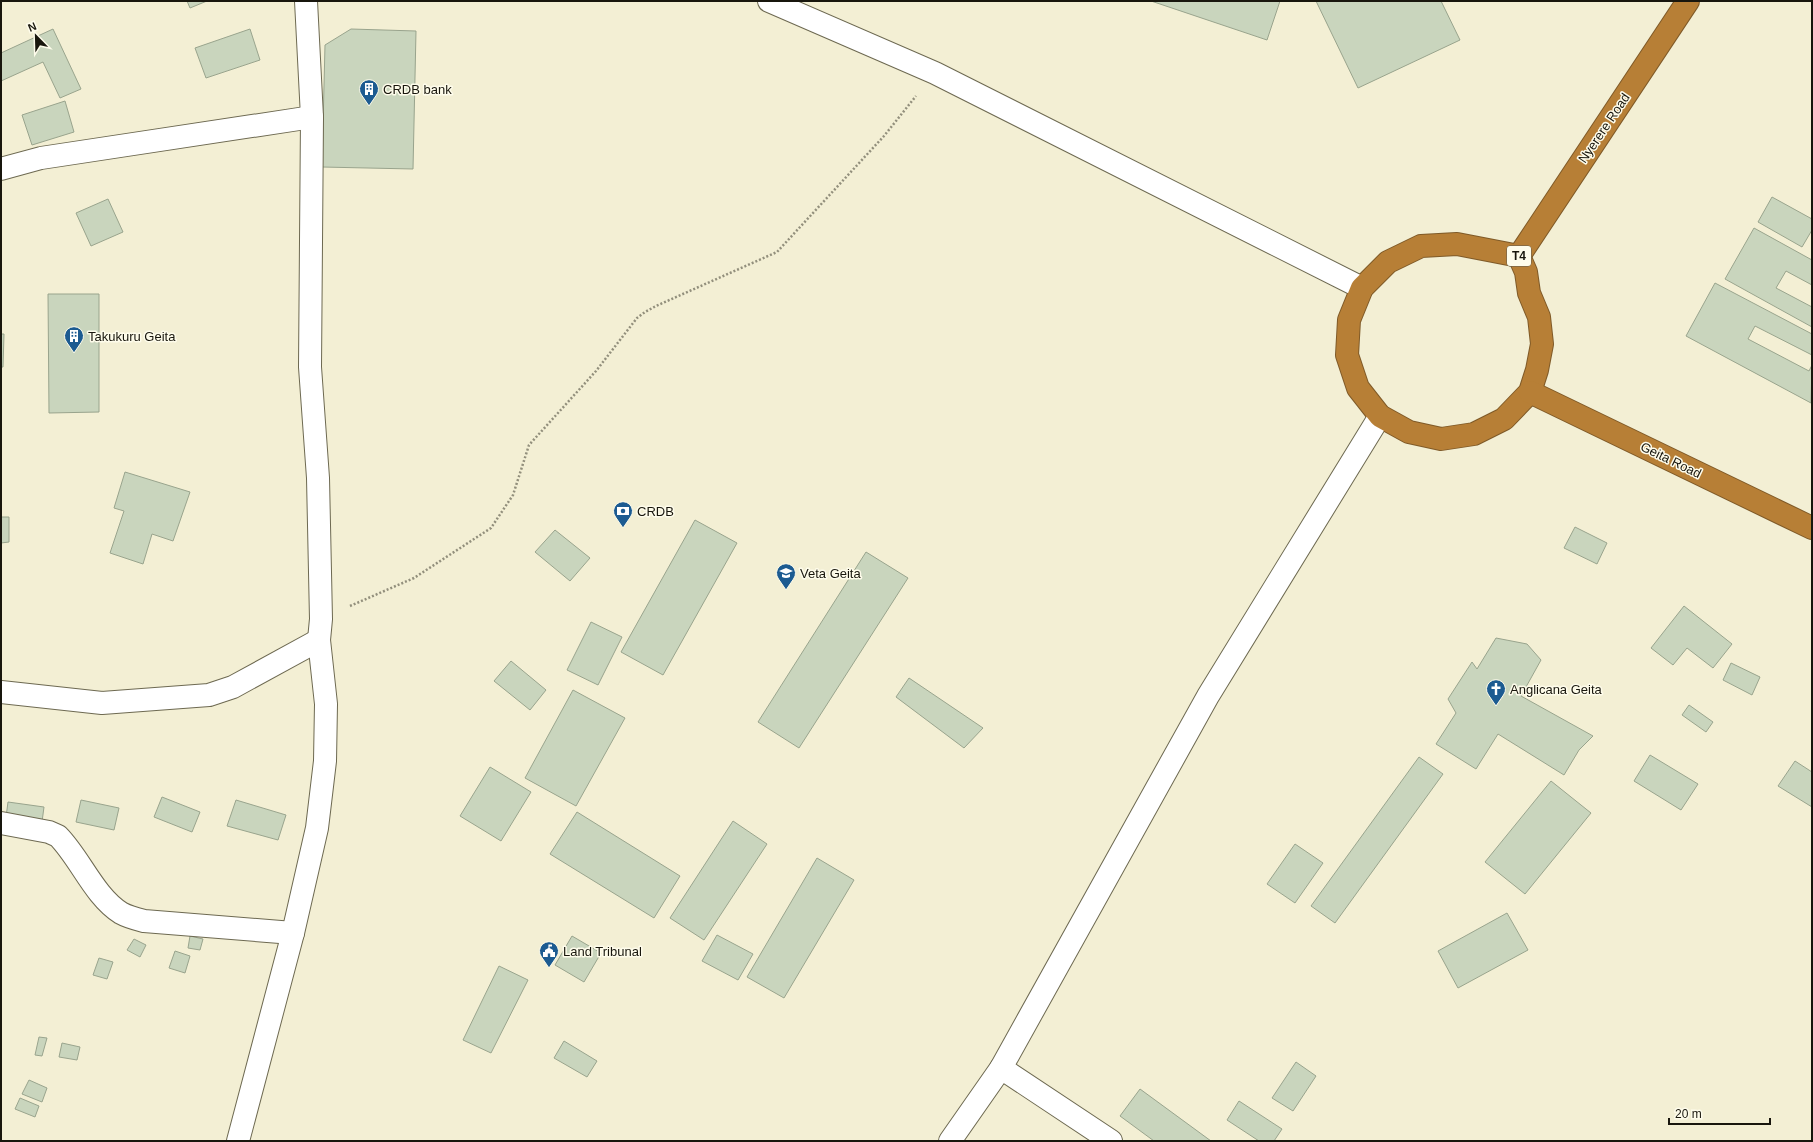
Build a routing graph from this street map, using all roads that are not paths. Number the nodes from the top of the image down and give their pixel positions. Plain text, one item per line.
1 (306, 1) edge
2 (769, 1) edge
3 (1688, 1) edge
4 (312, 117) junction
5 (1, 169) edge
6 (1519, 256) junction
7 (1362, 288) junction
8 (1530, 392) junction
9 (1380, 416) junction
10 (1812, 528) edge
11 (320, 630) junction
12 (1, 692) edge
13 (1, 823) edge
14 (293, 933) junction
15 (1001, 1068) junction
16 (238, 1141) edge
17 (950, 1141) edge
18 (1110, 1141) edge

1 - 4 street
2 - 7 street
3 - 6 highway, Nyerere Road / T4
4 - 5 street
4 - 11 street
6 - 7 highway, T4
6 - 8 highway, T4
7 - 9 highway, T4
8 - 9 highway, T4
8 - 10 highway, Geita Road
9 - 15 street
11 - 12 street
11 - 14 street
13 - 14 street
14 - 16 street
15 - 17 street
15 - 18 street

